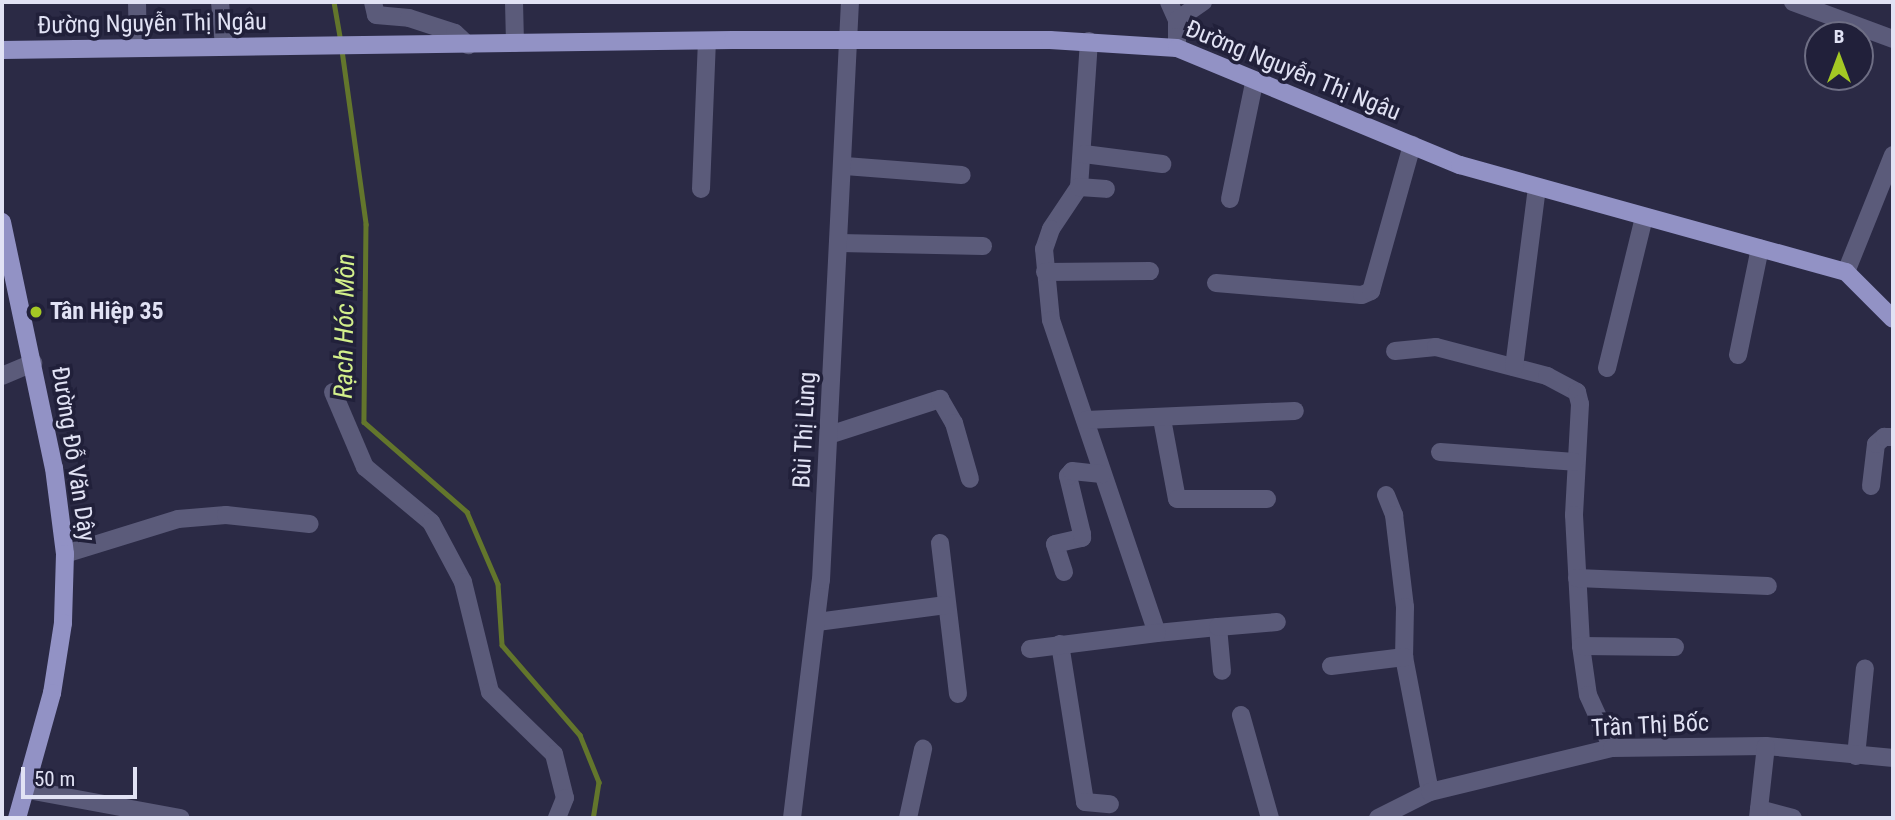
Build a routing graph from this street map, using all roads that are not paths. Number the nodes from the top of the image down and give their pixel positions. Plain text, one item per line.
1 (137, 2) edge
2 (220, 2) edge
3 (373, 2) edge
4 (514, 2) edge
5 (850, 2) edge
6 (1169, 2) edge
7 (1203, 2) edge
8 (1804, 4) edge
9 (1177, 20) junction
10 (1893, 39) edge
11 (708, 41) junction
12 (1089, 41) junction
13 (849, 42) junction
14 (515, 43) junction
15 (468, 45) junction
16 (224, 46) junction
17 (138, 48) junction
18 (1177, 48) junction
19 (2, 50) edge
20 (1254, 83) junction
21 (1412, 145) junction
22 (1084, 154) junction
23 (1893, 155) edge
24 (1162, 164) dead end
25 (845, 166) junction
26 (962, 175) dead end
27 (1079, 187) junction
28 (1537, 188) junction
29 (701, 189) dead end
30 (1107, 189) dead end
31 (1230, 199) dead end
32 (1644, 217) junction
33 (2, 222) edge
34 (840, 243) junction
35 (983, 246) dead end
36 (1760, 248) junction
37 (1150, 271) dead end
38 (1045, 272) junction
39 (1846, 272) junction
40 (8, 274) edge
41 (1216, 283) dead end
42 (1893, 318) edge
43 (1395, 351) dead end
44 (1738, 355) dead end
45 (33, 363) junction
46 (1514, 367) junction
47 (1607, 368) dead end
48 (2, 376) edge
49 (333, 392) dead end
50 (1295, 411) dead end
51 (1162, 419) junction
52 (1086, 420) junction
53 (829, 435) junction
54 (1893, 437) edge
55 (1440, 452) dead end
56 (1575, 462) junction
57 (1102, 474) junction
58 (970, 479) dead end
59 (1871, 486) dead end
60 (1386, 495) dead end
61 (1266, 499) dead end
62 (310, 524) dead end
63 (940, 543) dead end
64 (65, 554) junction
65 (1064, 572) dead end
66 (1577, 578) junction
67 (1768, 586) dead end
68 (946, 605) junction
69 (817, 622) junction
70 (1278, 622) dead end
71 (1218, 627) junction
72 (1157, 633) junction
73 (1060, 645) junction
74 (1581, 646) junction
75 (1675, 646) dead end
76 (1030, 649) dead end
77 (1404, 657) junction
78 (1331, 666) dead end
79 (1865, 668) dead end
80 (1222, 671) dead end
81 (958, 694) dead end
82 (1241, 715) dead end
83 (1766, 746) junction
84 (1612, 748) junction
85 (923, 749) dead end
86 (1856, 756) junction
87 (1893, 758) edge
88 (28, 790) junction
89 (1430, 792) junction
90 (1110, 804) dead end
91 (1758, 813) edge
92 (17, 818) edge
93 (180, 818) edge
94 (557, 818) edge
95 (792, 818) edge
96 (908, 818) edge
97 (1270, 818) edge
98 (1378, 818) edge
99 (1793, 818) edge

1 - 17 street
2 - 16 street
3 - 15 street
4 - 14 street
5 - 13 street, Bùi Thị Lùng
6 - 9 street
7 - 9 street
8 - 10 street
9 - 18 street
11 - 13 main road, Đường Nguyễn Thị Ngâu
11 - 14 main road, Đường Nguyễn Thị Ngâu
11 - 29 street
12 - 13 main road, Đường Nguyễn Thị Ngâu
12 - 18 main road, Đường Nguyễn Thị Ngâu
12 - 22 street
13 - 25 street, Bùi Thị Lùng
14 - 15 main road, Đường Nguyễn Thị Ngâu
15 - 16 main road, Đường Nguyễn Thị Ngâu
16 - 17 main road, Đường Nguyễn Thị Ngâu
17 - 19 main road, Đường Nguyễn Thị Ngâu
18 - 20 main road, Đường Nguyễn Thị Ngâu
20 - 21 main road, Đường Nguyễn Thị Ngâu
20 - 31 street
21 - 28 main road, Đường Nguyễn Thị Ngâu
21 - 41 street
22 - 24 street
22 - 27 street
23 - 39 street
25 - 26 street
25 - 34 street, Bùi Thị Lùng
27 - 30 street
27 - 38 street
28 - 32 main road, Đường Nguyễn Thị Ngâu
28 - 46 street
32 - 36 main road, Đường Nguyễn Thị Ngâu
32 - 47 street
33 - 40 main road, Đường Đỗ Văn Dậy
34 - 35 street
34 - 53 street, Bùi Thị Lùng
36 - 39 main road, Đường Nguyễn Thị Ngâu
36 - 44 street
37 - 38 street
38 - 52 street
39 - 42 main road, Đường Nguyễn Thị Ngâu
40 - 45 main road, Đường Đỗ Văn Dậy
43 - 46 street
45 - 48 street
45 - 64 main road, Đường Đỗ Văn Dậy
46 - 56 street
49 - 94 street
50 - 51 street
51 - 52 street
51 - 61 street
52 - 57 street
53 - 58 street
53 - 69 street, Bùi Thị Lùng
54 - 59 street
55 - 56 street
56 - 66 street
57 - 65 street
57 - 72 street
60 - 77 street
62 - 64 street
63 - 68 street
64 - 88 main road, Đường Đỗ Văn Dậy
66 - 67 street
66 - 74 street
68 - 69 street
68 - 81 street
69 - 95 street, Bùi Thị Lùng
70 - 71 street
71 - 72 street
71 - 80 street
72 - 73 street
73 - 76 street
73 - 90 street
74 - 75 street
74 - 84 street
77 - 78 street
77 - 89 street
79 - 86 street
82 - 97 street
83 - 84 street, Trần Thị Bốc
83 - 86 street, Trần Thị Bốc
83 - 91 street
84 - 89 street, Trần Thị Bốc
85 - 96 street
86 - 87 street, Trần Thị Bốc
88 - 92 main road, Đường Đỗ Văn Dậy
88 - 93 street
89 - 98 street, Trần Thị Bốc
91 - 99 street

